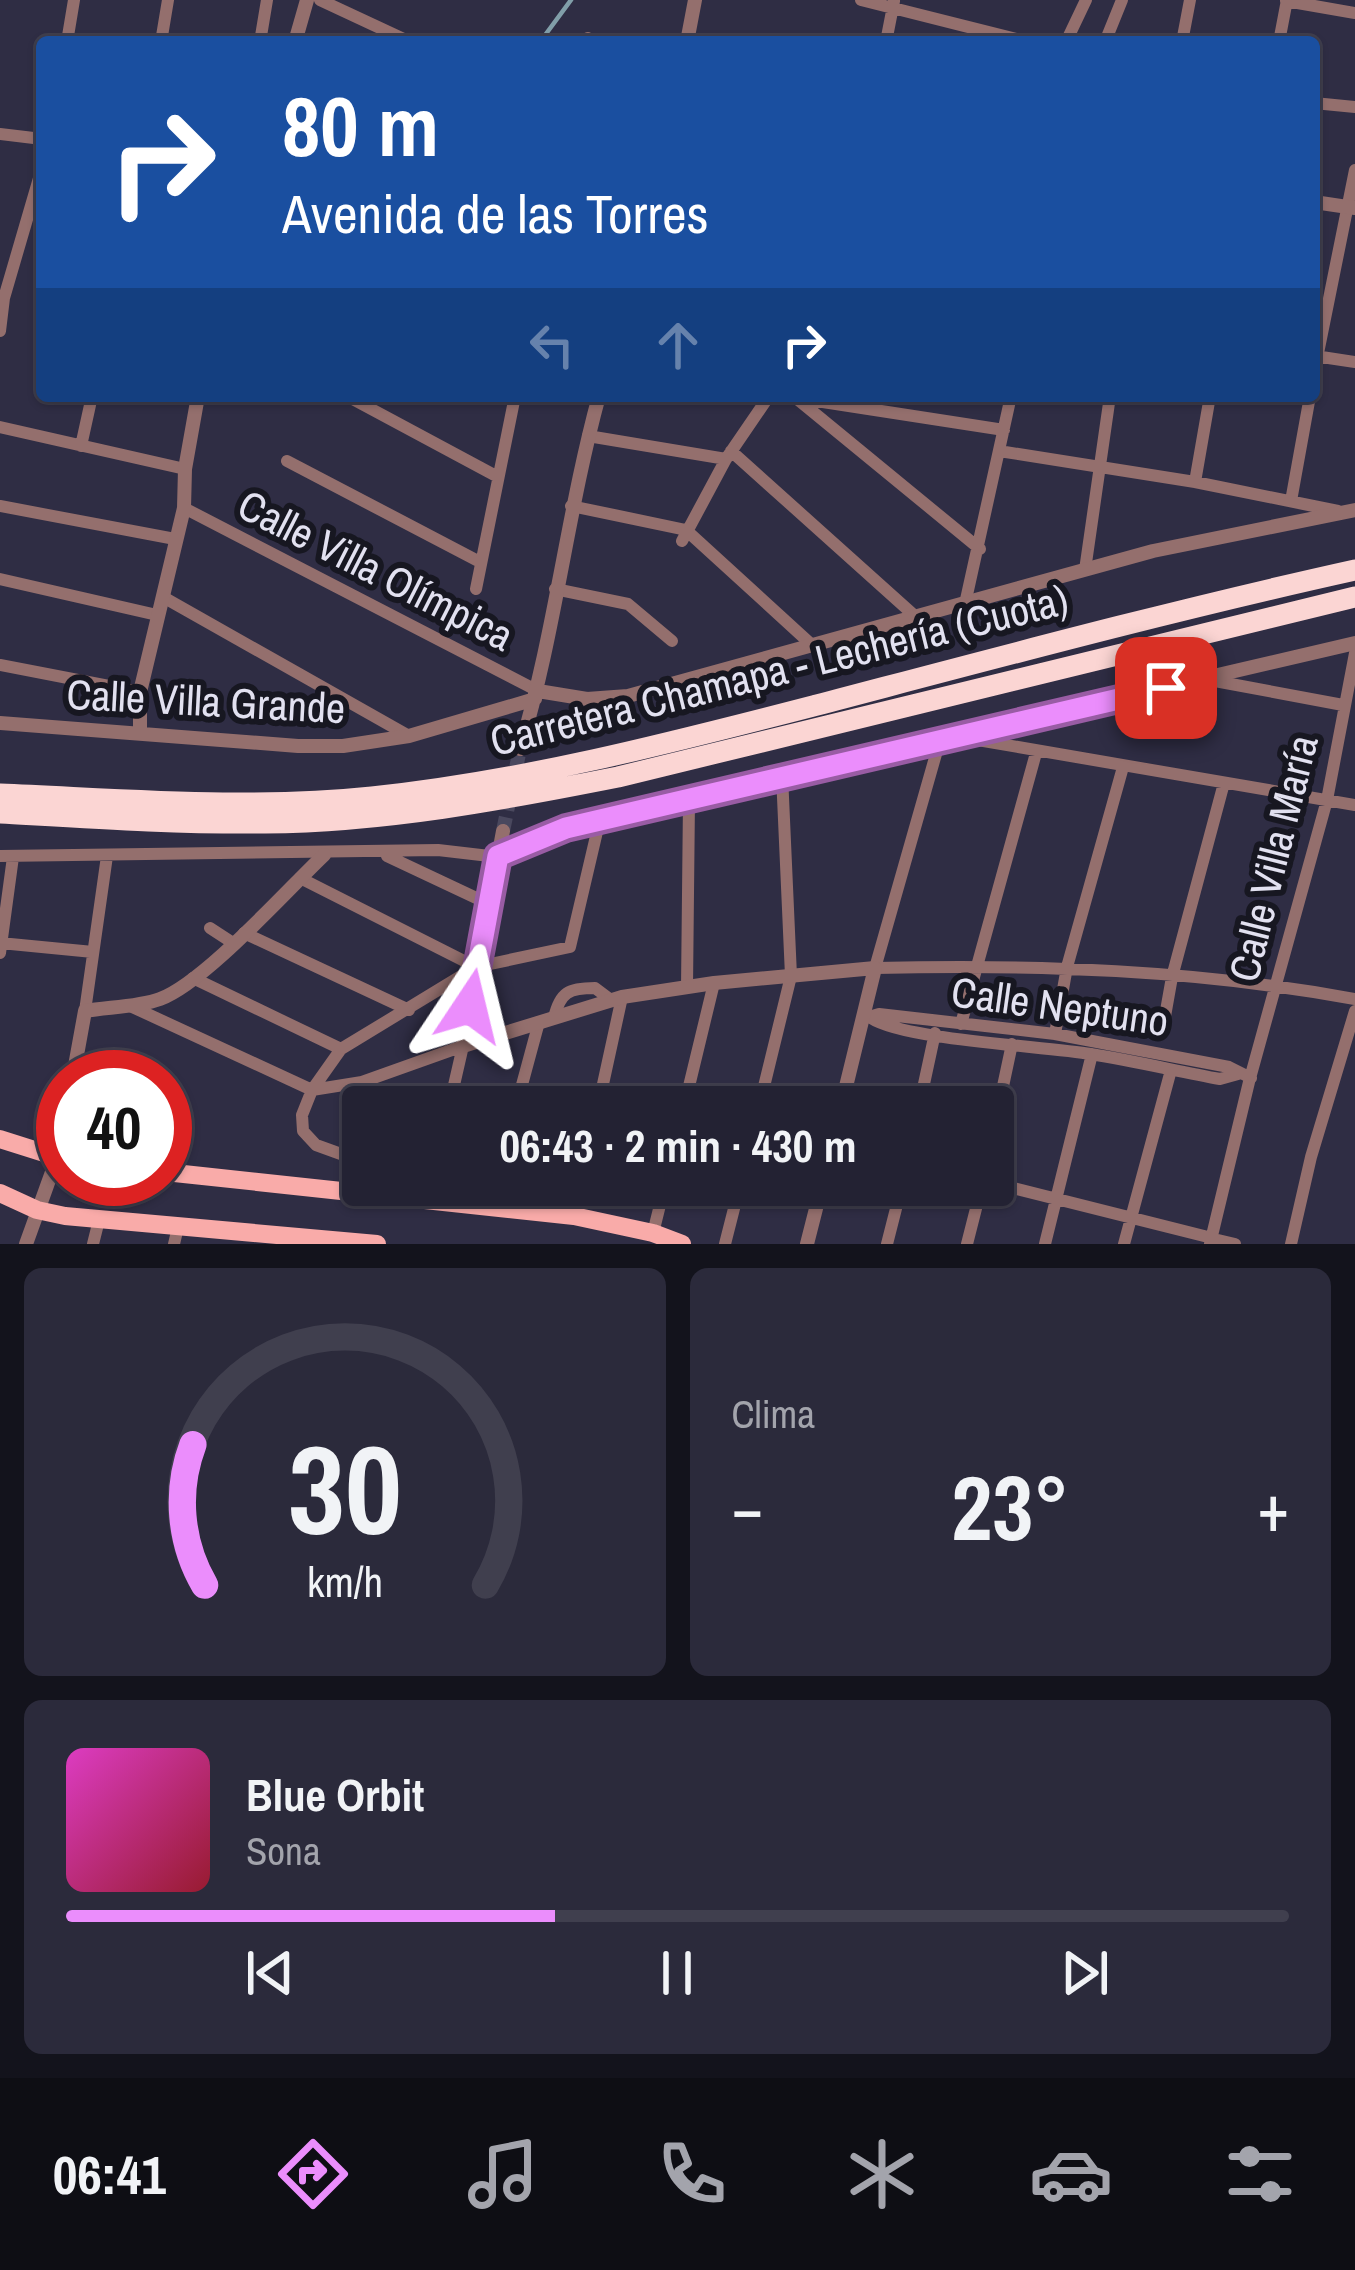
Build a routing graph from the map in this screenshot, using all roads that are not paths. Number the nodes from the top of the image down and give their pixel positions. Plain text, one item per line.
1 (74, 0) edge
2 (168, 0) edge
3 (267, 0) edge
4 (307, 0) edge
5 (320, 0) edge
6 (695, 0) edge
7 (861, 0) edge
8 (1086, 0) edge
9 (1122, 0) edge
10 (1190, 0) edge
11 (1287, 1) edge
12 (894, 4) edge
13 (1355, 13) edge
14 (68, 36) edge
15 (162, 36) edge
16 (261, 36) edge
17 (297, 36) edge
18 (397, 36) edge
19 (688, 36) edge
20 (887, 36) edge
21 (1007, 36) edge
22 (1069, 36) edge
23 (1107, 36) edge
24 (1183, 36) edge
25 (1280, 36) edge
26 (1320, 104) edge
27 (1355, 107) edge
28 (0, 134) edge
29 (36, 138) edge
30 (1355, 170) edge
31 (36, 188) edge
32 (1320, 203) edge
33 (1351, 207) edge
34 (2, 298) edge
35 (0, 331) edge
36 (1320, 339) edge
37 (1320, 357) edge
38 (1355, 362) edge
39 (91, 402) edge
40 (197, 402) edge
41 (358, 402) edge
42 (513, 402) edge
43 (596, 402) edge
44 (765, 402) edge
45 (799, 402) edge
46 (825, 402) edge
47 (1010, 402) edge
48 (1109, 402) edge
49 (1209, 402) edge
50 (1309, 402) edge
51 (0, 428) edge
52 (1004, 430) junction
53 (587, 436) junction
54 (81, 446) junction
55 (999, 451) junction
56 (729, 455) junction
57 (287, 461) dead end
58 (1096, 467) junction
59 (185, 469) junction
60 (498, 477) junction
61 (1195, 482) junction
62 (1291, 502) junction
63 (0, 506) edge
64 (571, 506) junction
65 (184, 508) junction
66 (1350, 512) edge
67 (684, 535) junction
68 (175, 539) junction
69 (980, 549) junction
70 (480, 562) junction
71 (1085, 570) junction
72 (1355, 570) edge
73 (0, 579) edge
74 (476, 589) dead end
75 (555, 590) junction
76 (163, 597) junction
77 (1355, 597) edge
78 (965, 604) junction
79 (158, 615) junction
80 (916, 617) junction
81 (672, 641) dead end
82 (1355, 643) edge
83 (813, 646) junction
84 (1355, 653) edge
85 (0, 665) edge
86 (1203, 679) junction
87 (140, 692) junction
88 (536, 695) junction
89 (1343, 705) junction
90 (0, 723) edge
91 (140, 733) junction
92 (409, 736) junction
93 (958, 736) junction
94 (940, 740) junction
95 (520, 749) tunnel mouth
96 (1036, 753) junction
97 (1123, 767) junction
98 (782, 775) junction
99 (1224, 783) junction
100 (0, 794) edge
101 (689, 800) junction
102 (1327, 800) junction
103 (1355, 805) edge
104 (0, 813) edge
105 (600, 819) junction
106 (503, 830) tunnel mouth
107 (382, 854) junction
108 (325, 855) junction
109 (6, 856) edge
110 (107, 856) junction
111 (498, 856) junction
112 (299, 878) junction
113 (489, 904) junction
114 (210, 928) dead end
115 (238, 938) junction
116 (1, 943) edge
117 (0, 952) edge
118 (93, 952) junction
119 (974, 965) junction
120 (476, 967) junction
121 (1067, 967) junction
122 (875, 968) junction
123 (790, 976) junction
124 (1172, 977) junction
125 (193, 978) junction
126 (714, 983) junction
127 (1276, 984) junction
128 (687, 987) junction
129 (617, 999) junction
130 (1355, 999) edge
131 (128, 1004) junction
132 (409, 1010) junction
133 (85, 1011) junction
134 (1355, 1011) edge
135 (866, 1016) junction
136 (547, 1020) junction
137 (1164, 1022) dead end
138 (961, 1024) junction
139 (935, 1034) junction
140 (1055, 1034) junction
141 (1012, 1044) junction
142 (463, 1046) junction
143 (341, 1049) junction
144 (78, 1050) edge
145 (1092, 1054) junction
146 (1172, 1070) junction
147 (1244, 1076) junction
148 (453, 1086) edge
149 (523, 1086) edge
150 (602, 1086) edge
151 (689, 1086) edge
152 (764, 1086) edge
153 (847, 1086) edge
154 (924, 1086) edge
155 (1003, 1086) edge
156 (312, 1090) junction
157 (0, 1139) edge
158 (36, 1150) edge
159 (342, 1154) edge
160 (192, 1174) edge
161 (342, 1184) edge
162 (1014, 1188) edge
163 (0, 1193) edge
164 (1057, 1199) junction
165 (39, 1206) edge
166 (536, 1206) edge
167 (576, 1206) edge
168 (660, 1206) edge
169 (735, 1206) edge
170 (816, 1206) edge
171 (897, 1206) edge
172 (977, 1206) edge
173 (37, 1210) junction
174 (574, 1216) junction
175 (1130, 1218) junction
176 (99, 1220) junction
177 (653, 1233) junction
178 (176, 1235) edge
179 (256, 1239) edge
180 (1214, 1241) edge
181 (333, 1242) edge
182 (26, 1244) edge
183 (93, 1244) edge
184 (377, 1244) edge
185 (682, 1244) edge
186 (725, 1244) edge
187 (807, 1244) edge
188 (887, 1244) edge
189 (967, 1244) edge
190 (1045, 1244) edge
191 (1124, 1244) edge
192 (1235, 1244) edge
193 (1291, 1244) edge

1 - 14 street
2 - 15 street
3 - 16 street
4 - 17 street
5 - 18 street
6 - 19 street
7 - 12 street
8 - 22 street
9 - 23 street
10 - 24 street
11 - 13 street
11 - 25 street
12 - 20 street
12 - 21 street
26 - 27 street
28 - 29 street
30 - 33 street
31 - 34 street
32 - 33 street
33 - 36 street
34 - 35 street
37 - 38 street
39 - 54 street
40 - 59 street
41 - 60 street
42 - 60 street
43 - 53 street
44 - 56 street
45 - 69 street
46 - 52 street
47 - 52 street
48 - 58 street
49 - 61 street
50 - 62 street
51 - 54 street
52 - 55 street
53 - 56 street
53 - 64 street
54 - 59 street
55 - 58 street
55 - 69 street
56 - 67 street
56 - 80 street
57 - 70 street
58 - 61 street
58 - 71 street
59 - 65 street
60 - 70 street
61 - 62 street
62 - 66 street
63 - 68 street
64 - 67 street
64 - 75 street
65 - 68 street
65 - 88 street, Calle Villa Olímpica
66 - 71 street
67 - 83 street
68 - 76 street
69 - 78 street
70 - 74 street
71 - 78 street
72 - 100 highway, Carretera Chamapa - Lechería (Cuota)
73 - 79 street
75 - 81 street
75 - 88 street
76 - 79 street
76 - 92 street, Calle Villa Grande
77 - 104 highway, Carretera Chamapa - Lechería (Cuota)
78 - 80 street
79 - 87 street
80 - 83 street
82 - 86 street
83 - 88 street
84 - 89 street, Calle Villa María
85 - 87 street
86 - 89 street
86 - 93 street
87 - 91 street
88 - 92 street, Calle Villa Grande
88 - 95 street
89 - 102 street, Calle Villa María
90 - 91 street, Calle Villa Grande
91 - 92 street, Calle Villa Grande
93 - 94 street
93 - 96 street
94 - 98 street
94 - 122 street
96 - 97 street
96 - 119 street
97 - 99 street
97 - 121 street
98 - 101 street
98 - 123 street
99 - 102 street
99 - 124 street
101 - 105 street
101 - 128 street
102 - 103 street
102 - 127 street, Calle Villa María
105 - 111 street
105 - 120 street
106 - 111 street
107 - 108 street
107 - 111 street
107 - 113 street
108 - 110 street
108 - 112 street
109 - 110 street
109 - 116 street
110 - 118 street
111 - 113 street
112 - 115 street
112 - 120 street
113 - 120 street
114 - 115 street
115 - 125 street
115 - 132 street
116 - 117 street
116 - 118 street
118 - 133 street
119 - 121 street
119 - 122 street
119 - 138 street
120 - 132 street
120 - 142 street
121 - 124 street
121 - 140 street
122 - 123 street
122 - 135 street
123 - 126 street
123 - 152 street
124 - 127 street
124 - 137 street
125 - 131 street
125 - 143 street
126 - 128 street
126 - 151 street
127 - 130 street
127 - 147 street, Calle Villa María
128 - 129 street
129 - 136 street
129 - 150 street
131 - 133 street
131 - 156 street
132 - 143 street
133 - 144 street
134 - 193 street
135 - 138 street, Calle Neptuno
135 - 139 street, Calle Neptuno
135 - 153 street
136 - 142 street
136 - 149 street
138 - 140 street, Calle Neptuno
139 - 141 street, Calle Neptuno
139 - 154 street
140 - 147 street, Calle Neptuno
141 - 145 street, Calle Neptuno
141 - 155 street
142 - 148 street
142 - 156 street
143 - 156 street
145 - 146 street, Calle Neptuno
145 - 164 street
146 - 147 street, Calle Neptuno
146 - 175 street
147 - 180 street, Calle Villa María
156 - 159 street
157 - 158 main road
160 - 161 main road
162 - 164 street
163 - 173 main road
164 - 175 street
164 - 190 street
165 - 173 street
166 - 174 main road
167 - 174 street
168 - 177 street
169 - 186 street
170 - 187 street
171 - 188 street
172 - 189 street
173 - 176 main road
173 - 182 street
174 - 177 main road
175 - 180 street
175 - 191 street
176 - 178 main road
176 - 183 street
177 - 185 main road
178 - 179 main road
179 - 181 main road
180 - 192 street
181 - 184 main road

